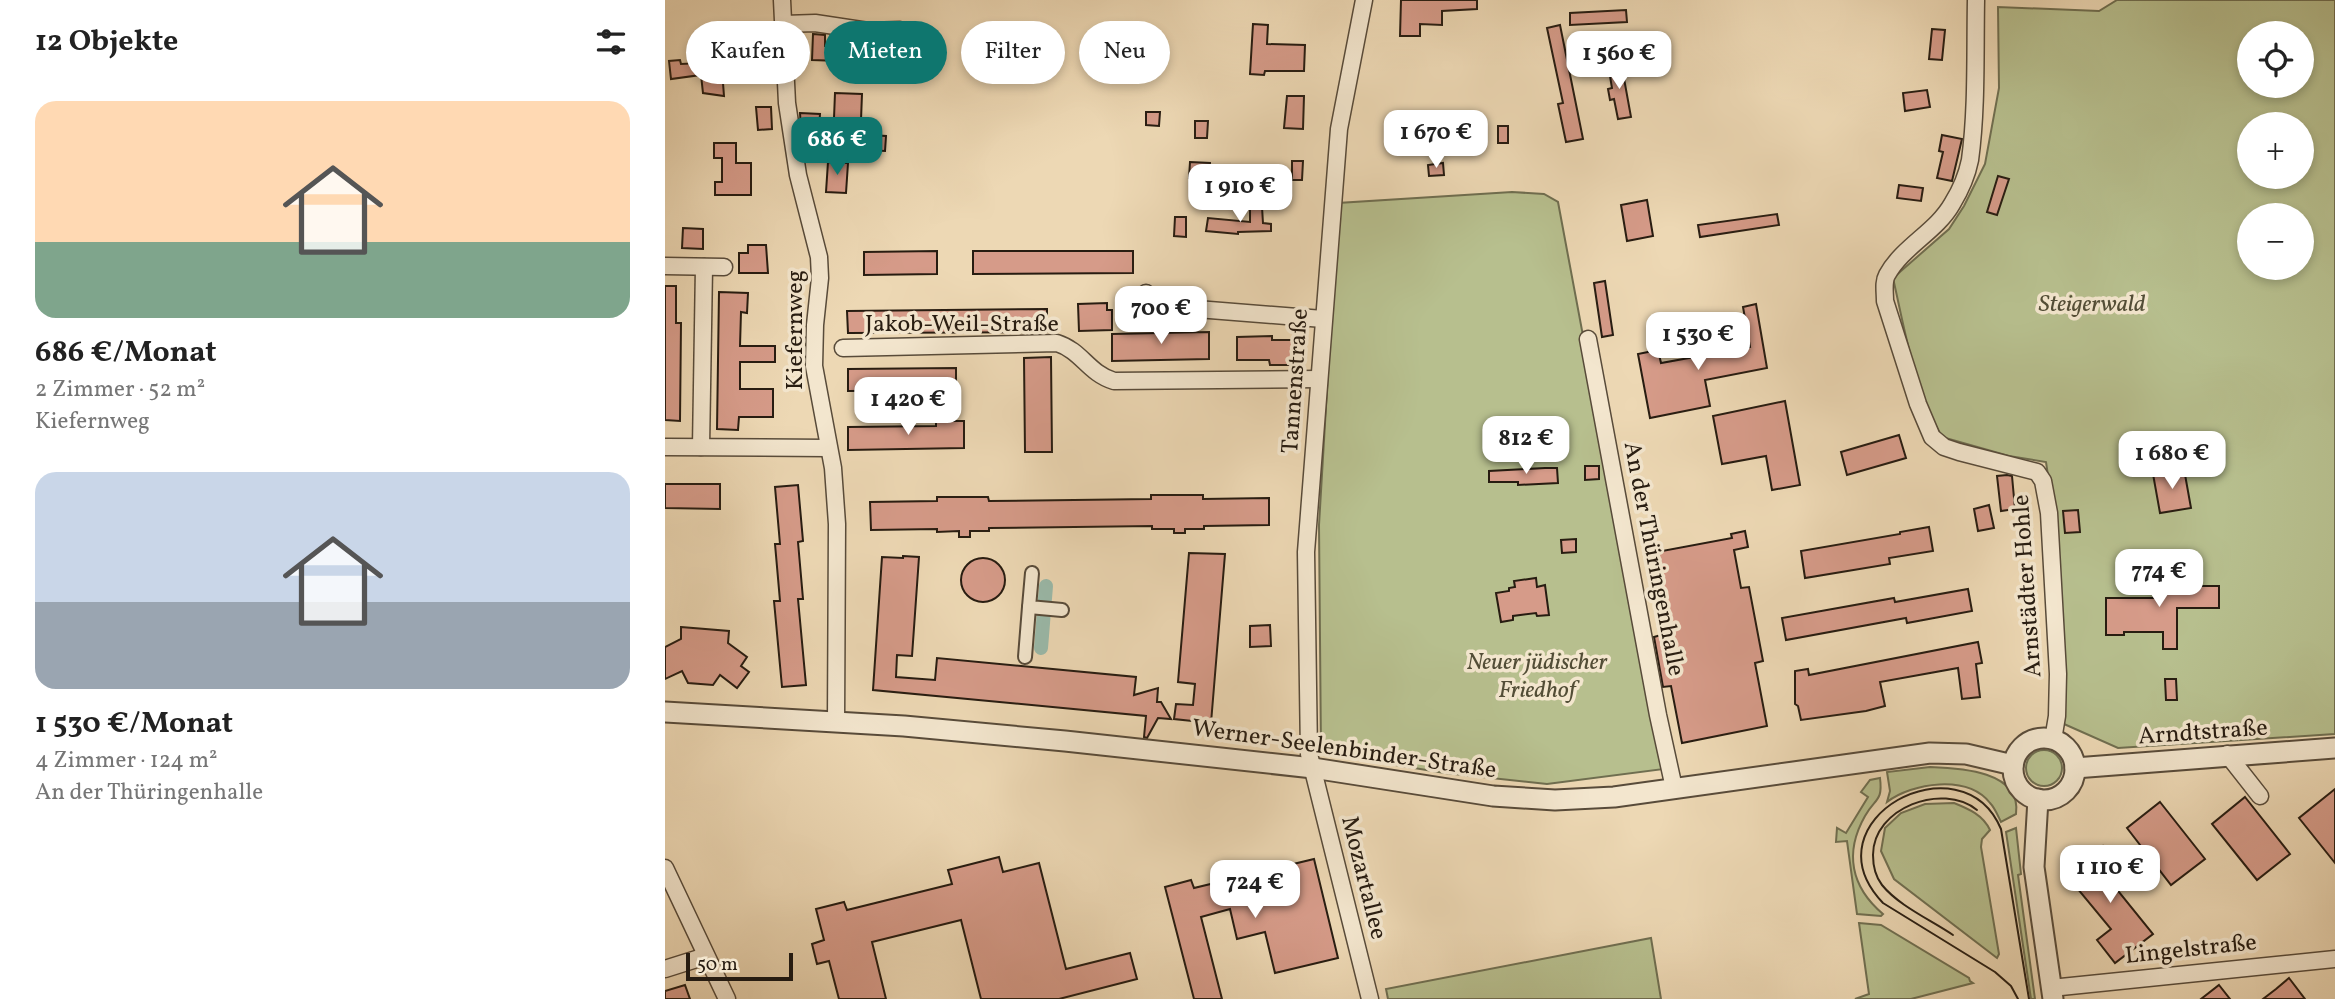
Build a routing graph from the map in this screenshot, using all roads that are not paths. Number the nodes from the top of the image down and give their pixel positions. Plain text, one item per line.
1 (782, 0) edge
2 (1364, 0) edge
3 (1976, 0) edge
4 (784, 21) edge
5 (786, 84) edge
6 (665, 266) edge
7 (704, 267) junction
8 (724, 267) dead end
9 (1146, 293) dead end
10 (1323, 319) junction
11 (1588, 339) dead end
12 (843, 348) dead end
13 (1319, 379) junction
14 (665, 447) edge
15 (701, 447) junction
16 (828, 448) junction
17 (1032, 573) dead end
18 (1039, 607) junction
19 (1062, 610) dead end
20 (1025, 657) dead end
21 (665, 712) edge
22 (836, 722) junction
23 (2053, 740) junction
24 (2335, 748) edge
25 (2231, 754) junction
26 (2013, 765) junction
27 (1313, 768) junction
28 (2075, 768) junction
29 (1675, 788) junction
30 (2260, 796) dead end
31 (2038, 799) junction
32 (665, 867) edge
33 (706, 956) junction
34 (2335, 959) edge
35 (665, 969) edge
36 (2052, 993) edge
37 (727, 999) edge
38 (1370, 999) edge

1 - 4 street, Kiefernweg
2 - 10 street, Tannenstraße
3 - 23 street, Arnstädter Hohle
5 - 16 street, Kiefernweg
6 - 7 street
7 - 8 street
7 - 15 street
9 - 10 street
10 - 13 street, Tannenstraße
11 - 29 street, An der Thüringenhalle
12 - 13 street, Jakob-Weil-Straße
13 - 27 street, Tannenstraße
14 - 15 street
15 - 16 street
16 - 22 street, Kiefernweg
17 - 18 street
18 - 19 street
18 - 20 street
21 - 22 street, Werner-Seelenbinder-Straße
22 - 27 street, Werner-Seelenbinder-Straße
23 - 26 street
23 - 28 street
24 - 25 street, Arndtstraße
25 - 28 street, Arndtstraße
25 - 30 street
26 - 29 street, Werner-Seelenbinder-Straße
26 - 31 street
27 - 29 street, Werner-Seelenbinder-Straße
27 - 38 street, Mozartallee
28 - 31 street
31 - 36 street
32 - 33 street
33 - 35 street
33 - 37 street
34 - 36 street, Lingelstraße

